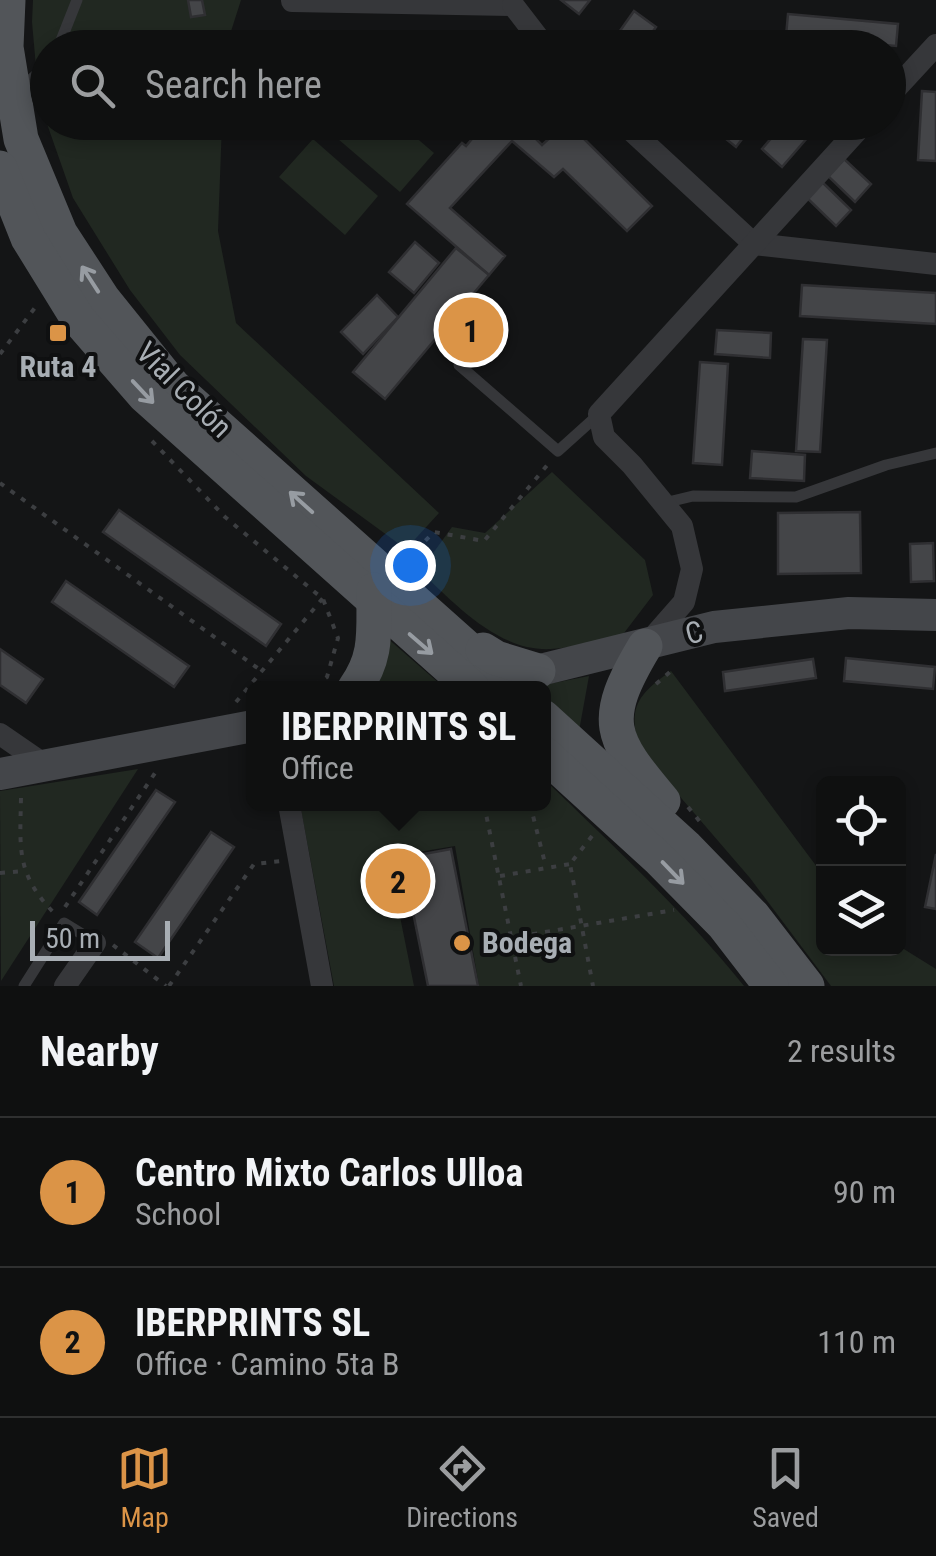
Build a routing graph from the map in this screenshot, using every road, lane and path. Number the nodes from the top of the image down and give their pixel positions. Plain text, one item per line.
1 (8, 0) edge
2 (78, 0) edge
3 (292, 0) edge
4 (512, 3) edge
5 (66, 30) edge
6 (532, 30) edge
7 (936, 45) edge
8 (906, 78) edge
9 (30, 80) edge
10 (12, 96) junction
11 (641, 140) edge
12 (849, 140) edge
13 (0, 168) edge
14 (754, 244) junction
15 (936, 264) edge
16 (55, 281) junction
17 (0, 339) edge
18 (7, 344) junction
19 (0, 354) edge
20 (459, 364) dead end
21 (599, 414) junction
22 (558, 452) junction
23 (936, 453) edge
24 (0, 483) edge
25 (664, 503) junction
26 (372, 569) junction
27 (374, 602) junction
28 (936, 615) edge
29 (632, 649) junction
30 (672, 671) dead end
31 (264, 672) junction
32 (254, 681) edge
33 (335, 681) edge
34 (360, 681) edge
35 (488, 681) edge
36 (492, 681) edge
37 (504, 681) edge
38 (657, 684) dead end
39 (246, 688) edge
40 (551, 724) edge
41 (246, 727) edge
42 (0, 734) edge
43 (190, 738) junction
44 (551, 762) edge
45 (597, 766) junction
46 (22, 770) edge
47 (688, 808) dead end
48 (290, 811) edge
49 (485, 811) edge
50 (532, 811) edge
51 (599, 818) junction
52 (700, 822) dead end
53 (299, 858) junction
54 (570, 864) junction
55 (546, 868) junction
56 (26, 871) junction
57 (0, 874) edge
58 (498, 877) junction
59 (675, 910) dead end
60 (753, 916) junction
61 (581, 924) junction
62 (512, 939) junction
63 (96, 943) junction
64 (481, 944) dead end
65 (24, 986) edge
66 (66, 986) edge
67 (168, 986) edge
68 (322, 986) edge
69 (521, 986) edge
70 (593, 986) edge
71 (770, 986) edge
72 (806, 986) edge

1 - 10 main road, Vial Colón
2 - 5 lane
3 - 4 street
4 - 6 street
7 - 8 street
9 - 10 lane
26 -> 10 main road, Vial Colón
11 - 14 street
12 - 14 street
13 - 16 main road, Vial Colón
14 - 15 street
14 - 21 street
16 - 18 path
16 -> 26 main road, Vial Colón
17 - 18 path
18 - 19 path
20 - 22 lane
21 - 22 lane
21 - 25 street
22 - 26 path
23 - 25 lane
24 - 31 path
25 - 29 street
26 - 27 main road, Vial Colón
26 - 31 path
26 - 33 main road
26 - 36 main road, Vial Colón
27 - 34 main road
27 -> 35 main road, Vial Colón
28 - 29 street, C
29 - 37 street, C
29 - 45 main road
29 - 60 main road
30 - 38 path
31 - 32 path
39 - 43 path
40 - 45 main road
41 - 43 street
42 - 46 street
43 - 46 street
43 - 56 path
44 - 51 main road
45 - 51 main road
45 - 60 main road
46 - 56 path
47 - 52 path
48 - 53 street
49 - 58 path
50 - 55 path
51 - 54 path
51 -> 71 main road
53 - 67 path
53 - 68 street
54 - 55 path
54 - 61 path
55 - 58 path
56 - 57 path
58 - 62 path
59 - 61 path
60 - 72 main road
61 - 62 path
61 - 70 path
62 - 64 path
62 - 69 path
63 - 65 lane
63 - 66 street
63 - 67 path

